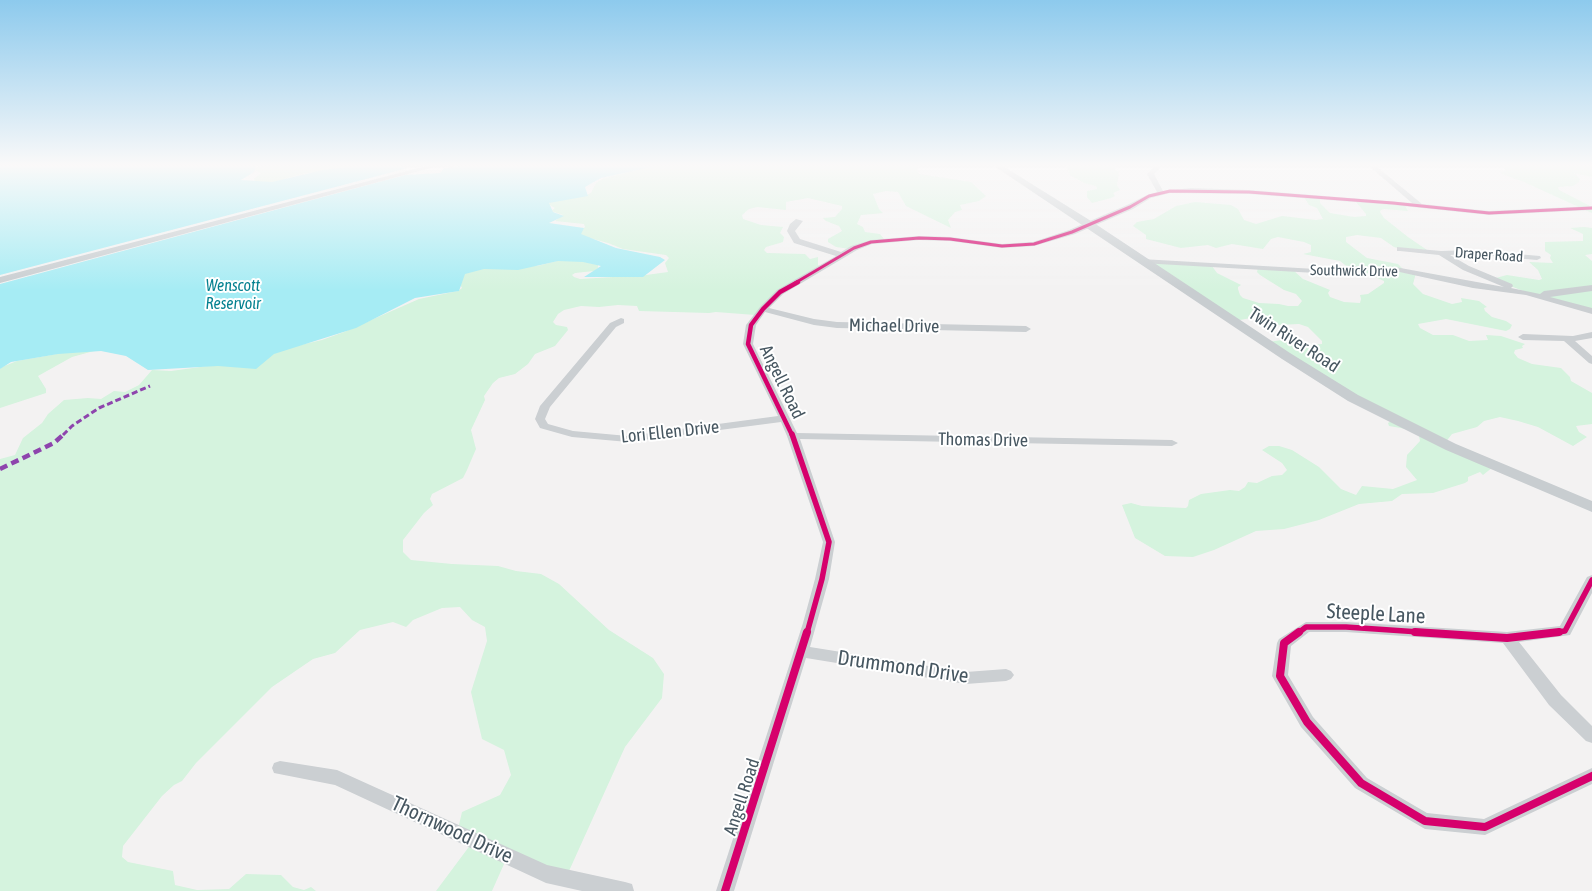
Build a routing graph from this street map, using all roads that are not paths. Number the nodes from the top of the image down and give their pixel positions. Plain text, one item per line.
1 (274, 208) edge
2 (1064, 208) edge
3 (1126, 208) edge
4 (1442, 208) edge
5 (1592, 208) edge
6 (799, 221) dead end
7 (1088, 223) junction
8 (1400, 249) dead end
9 (1441, 253) junction
10 (842, 255) junction
11 (1537, 258) dead end
12 (1141, 261) junction
13 (0, 280) edge
14 (1592, 288) edge
15 (1527, 293) junction
16 (763, 309) junction
17 (1592, 311) edge
18 (621, 321) dead end
19 (1026, 329) dead end
20 (1592, 335) edge
21 (1523, 337) dead end
22 (1570, 338) junction
23 (1592, 362) edge
24 (784, 418) junction
25 (793, 436) junction
26 (1172, 443) dead end
27 (1592, 507) edge
28 (1592, 580) edge
29 (1507, 638) junction
30 (801, 651) junction
31 (1006, 675) dead end
32 (1592, 736) edge
33 (280, 768) dead end
34 (1592, 776) edge
35 (625, 891) edge
36 (725, 891) edge

1 - 13 main road
2 - 7 main road, Twin River Road
3 - 7 street, Angell Road
4 - 5 street, Angell Road
6 - 10 street
7 - 10 street, Angell Road
7 - 12 main road, Twin River Road
8 - 9 street, Draper Road
9 - 11 street, Draper Road
9 - 15 street, Draper Road
10 - 16 street, Angell Road
12 - 15 street, Southwick Drive
12 - 27 main road, Twin River Road
14 - 15 street
15 - 17 street, Southwick Drive
16 - 19 street, Michael Drive
16 - 24 street, Angell Road
18 - 24 street, Lori Ellen Drive
20 - 22 street
21 - 22 street
22 - 23 street
24 - 25 street, Angell Road
25 - 26 street, Thomas Drive
25 - 30 street, Angell Road
28 - 29 street, Steeple Lane
29 - 32 street
29 - 34 street, Steeple Lane
30 - 31 street, Drummond Drive
30 - 36 street, Angell Road
33 - 35 street, Thornwood Drive

